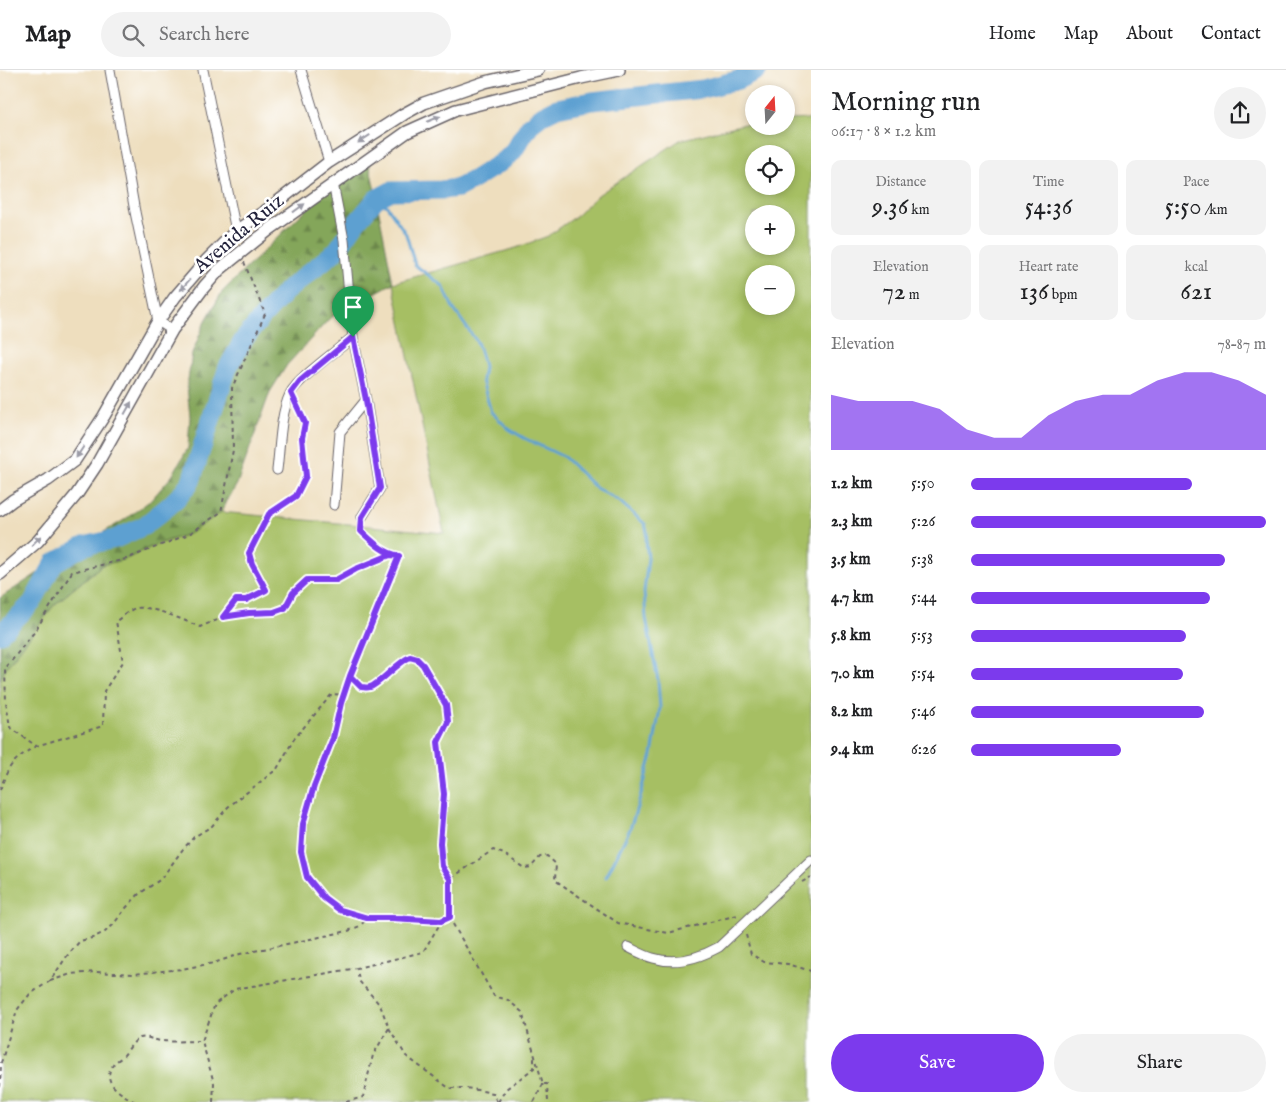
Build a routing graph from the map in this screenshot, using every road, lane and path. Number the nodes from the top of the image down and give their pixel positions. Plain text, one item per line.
1 (110, 70) edge
2 (203, 70) edge
3 (301, 70) edge
4 (538, 70) edge
5 (619, 70) edge
6 (580, 74) edge
7 (329, 162) junction
8 (333, 183) junction
9 (236, 231) junction
10 (243, 259) dead end
11 (158, 321) junction
12 (172, 330) junction
13 (353, 337) junction
14 (291, 393) junction
15 (366, 400) junction
16 (277, 470) dead end
17 (334, 505) dead end
18 (0, 510) edge
19 (362, 517) joint
20 (390, 555) junction
21 (0, 574) edge
22 (223, 617) junction
23 (350, 676) junction
24 (344, 695) junction
25 (36, 746) junction
26 (0, 790) edge
27 (811, 860) edge
28 (811, 878) edge
29 (450, 879) junction
30 (795, 886) dead end
31 (738, 915) dead end
32 (450, 917) junction
33 (367, 918) junction
34 (441, 921) junction
35 (747, 921) junction
36 (628, 947) dead end
37 (356, 968) junction
38 (811, 971) edge
39 (50, 982) junction
40 (389, 1028) junction
41 (202, 1041) junction
42 (534, 1051) junction
43 (543, 1084) junction
44 (0, 1087) edge
45 (135, 1102) edge
46 (213, 1102) edge
47 (346, 1102) edge
48 (498, 1102) edge
49 (534, 1102) edge
50 (548, 1102) edge

1 - 11 street
2 - 9 street
3 - 7 street
4 -> 7 street, Avenida Ruiz
5 - 6 street, Avenida Ruiz
8 -> 6 street, Avenida Ruiz
7 - 9 street, Avenida Ruiz
12 -> 8 street, Avenida Ruiz
8 - 13 street
9 -> 11 street, Avenida Ruiz
10 - 25 path
11 - 12 street
11 -> 18 street, Avenida Ruiz
21 -> 12 street, Avenida Ruiz
13 - 14 street
13 - 15 street
14 - 16 street
14 - 22 path
15 - 17 street
15 - 19 street
19 - 20 path
20 - 22 path
20 - 23 path
22 - 25 path
23 - 24 path
23 - 29 path
24 - 33 path
24 - 39 path
25 - 26 path
27 - 35 street
28 - 30 path
29 - 31 path
29 - 32 path
32 - 34 path
32 - 42 path
33 - 34 path
33 - 39 path
34 - 37 path
35 - 36 street
35 - 38 path
37 - 40 path
37 - 41 path
39 - 44 path
40 - 47 path
40 - 48 path
41 - 45 path
41 - 46 path
42 - 43 path
42 - 48 path
43 - 49 path
43 - 50 path

